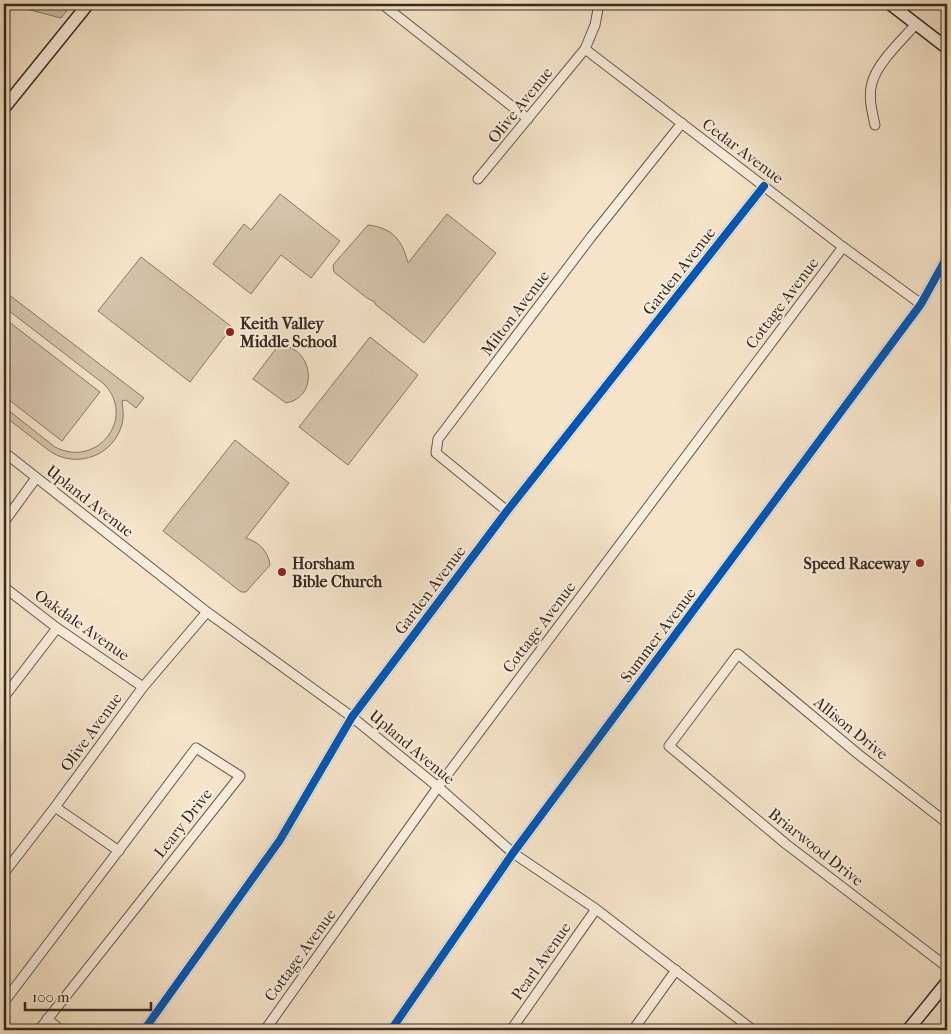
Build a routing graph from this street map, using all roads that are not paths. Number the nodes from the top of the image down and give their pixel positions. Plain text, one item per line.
1 (88, 4) edge
2 (382, 4) edge
3 (599, 4) edge
4 (890, 4) edge
5 (916, 24) junction
6 (947, 48) edge
7 (585, 49) junction
8 (4, 108) edge
9 (528, 119) junction
10 (682, 123) junction
11 (875, 125) dead end
12 (478, 179) dead end
13 (764, 186) junction
14 (843, 247) junction
15 (947, 257) edge
16 (921, 304) junction
17 (4, 452) edge
18 (36, 478) junction
19 (507, 511) junction
20 (4, 522) edge
21 (4, 587) edge
22 (207, 612) junction
23 (57, 628) junction
24 (738, 654) joint
25 (143, 687) junction
26 (4, 697) edge
27 (352, 716) junction
28 (438, 787) junction
29 (55, 807) junction
30 (947, 823) edge
31 (120, 851) junction
32 (513, 853) junction
33 (4, 873) edge
34 (596, 909) junction
35 (947, 967) edge
36 (676, 970) junction
37 (947, 982) edge
38 (4, 1002) edge
39 (47, 1019) junction
40 (39, 1030) edge
41 (61, 1030) edge
42 (144, 1030) edge
43 (265, 1030) edge
44 (391, 1030) edge
45 (511, 1030) edge
46 (633, 1030) edge
47 (753, 1030) edge
48 (908, 1030) edge

1 - 8 street
2 - 9 street
3 - 7 street
4 - 5 street
5 - 6 street
5 - 11 street
7 - 9 street, Olive Avenue
7 - 10 street, Cedar Avenue
9 - 12 street, Olive Avenue
10 - 13 street, Cedar Avenue
10 - 19 street, Milton Avenue
13 - 14 street, Cedar Avenue
13 - 19 street, Garden Avenue
14 - 16 street, Cedar Avenue
14 - 28 street, Cottage Avenue
15 - 16 street, Summer Avenue
16 - 32 street, Summer Avenue
17 - 18 street, Upland Avenue
18 - 20 street
18 - 22 street, Upland Avenue
19 - 27 street, Garden Avenue
21 - 23 street, Oakdale Avenue
22 - 25 street, Olive Avenue
22 - 27 street, Upland Avenue
23 - 25 street, Oakdale Avenue
23 - 26 street
24 - 30 street, Allison Drive
24 - 35 street, Briarwood Drive
25 - 29 street, Olive Avenue
27 - 28 street, Upland Avenue
27 - 42 street, Garden Avenue
28 - 32 street, Upland Avenue
28 - 43 street, Cottage Avenue
29 - 31 street
29 - 33 street, Olive Avenue
31 - 38 street, Leary Drive
31 - 39 street, Leary Drive
32 - 34 street, Upland Avenue
32 - 44 street, Summer Avenue
34 - 36 street, Upland Avenue
34 - 45 street, Pearl Avenue
36 - 46 street
36 - 47 street, Upland Avenue
37 - 48 street
39 - 40 street, Leary Drive
39 - 41 street

